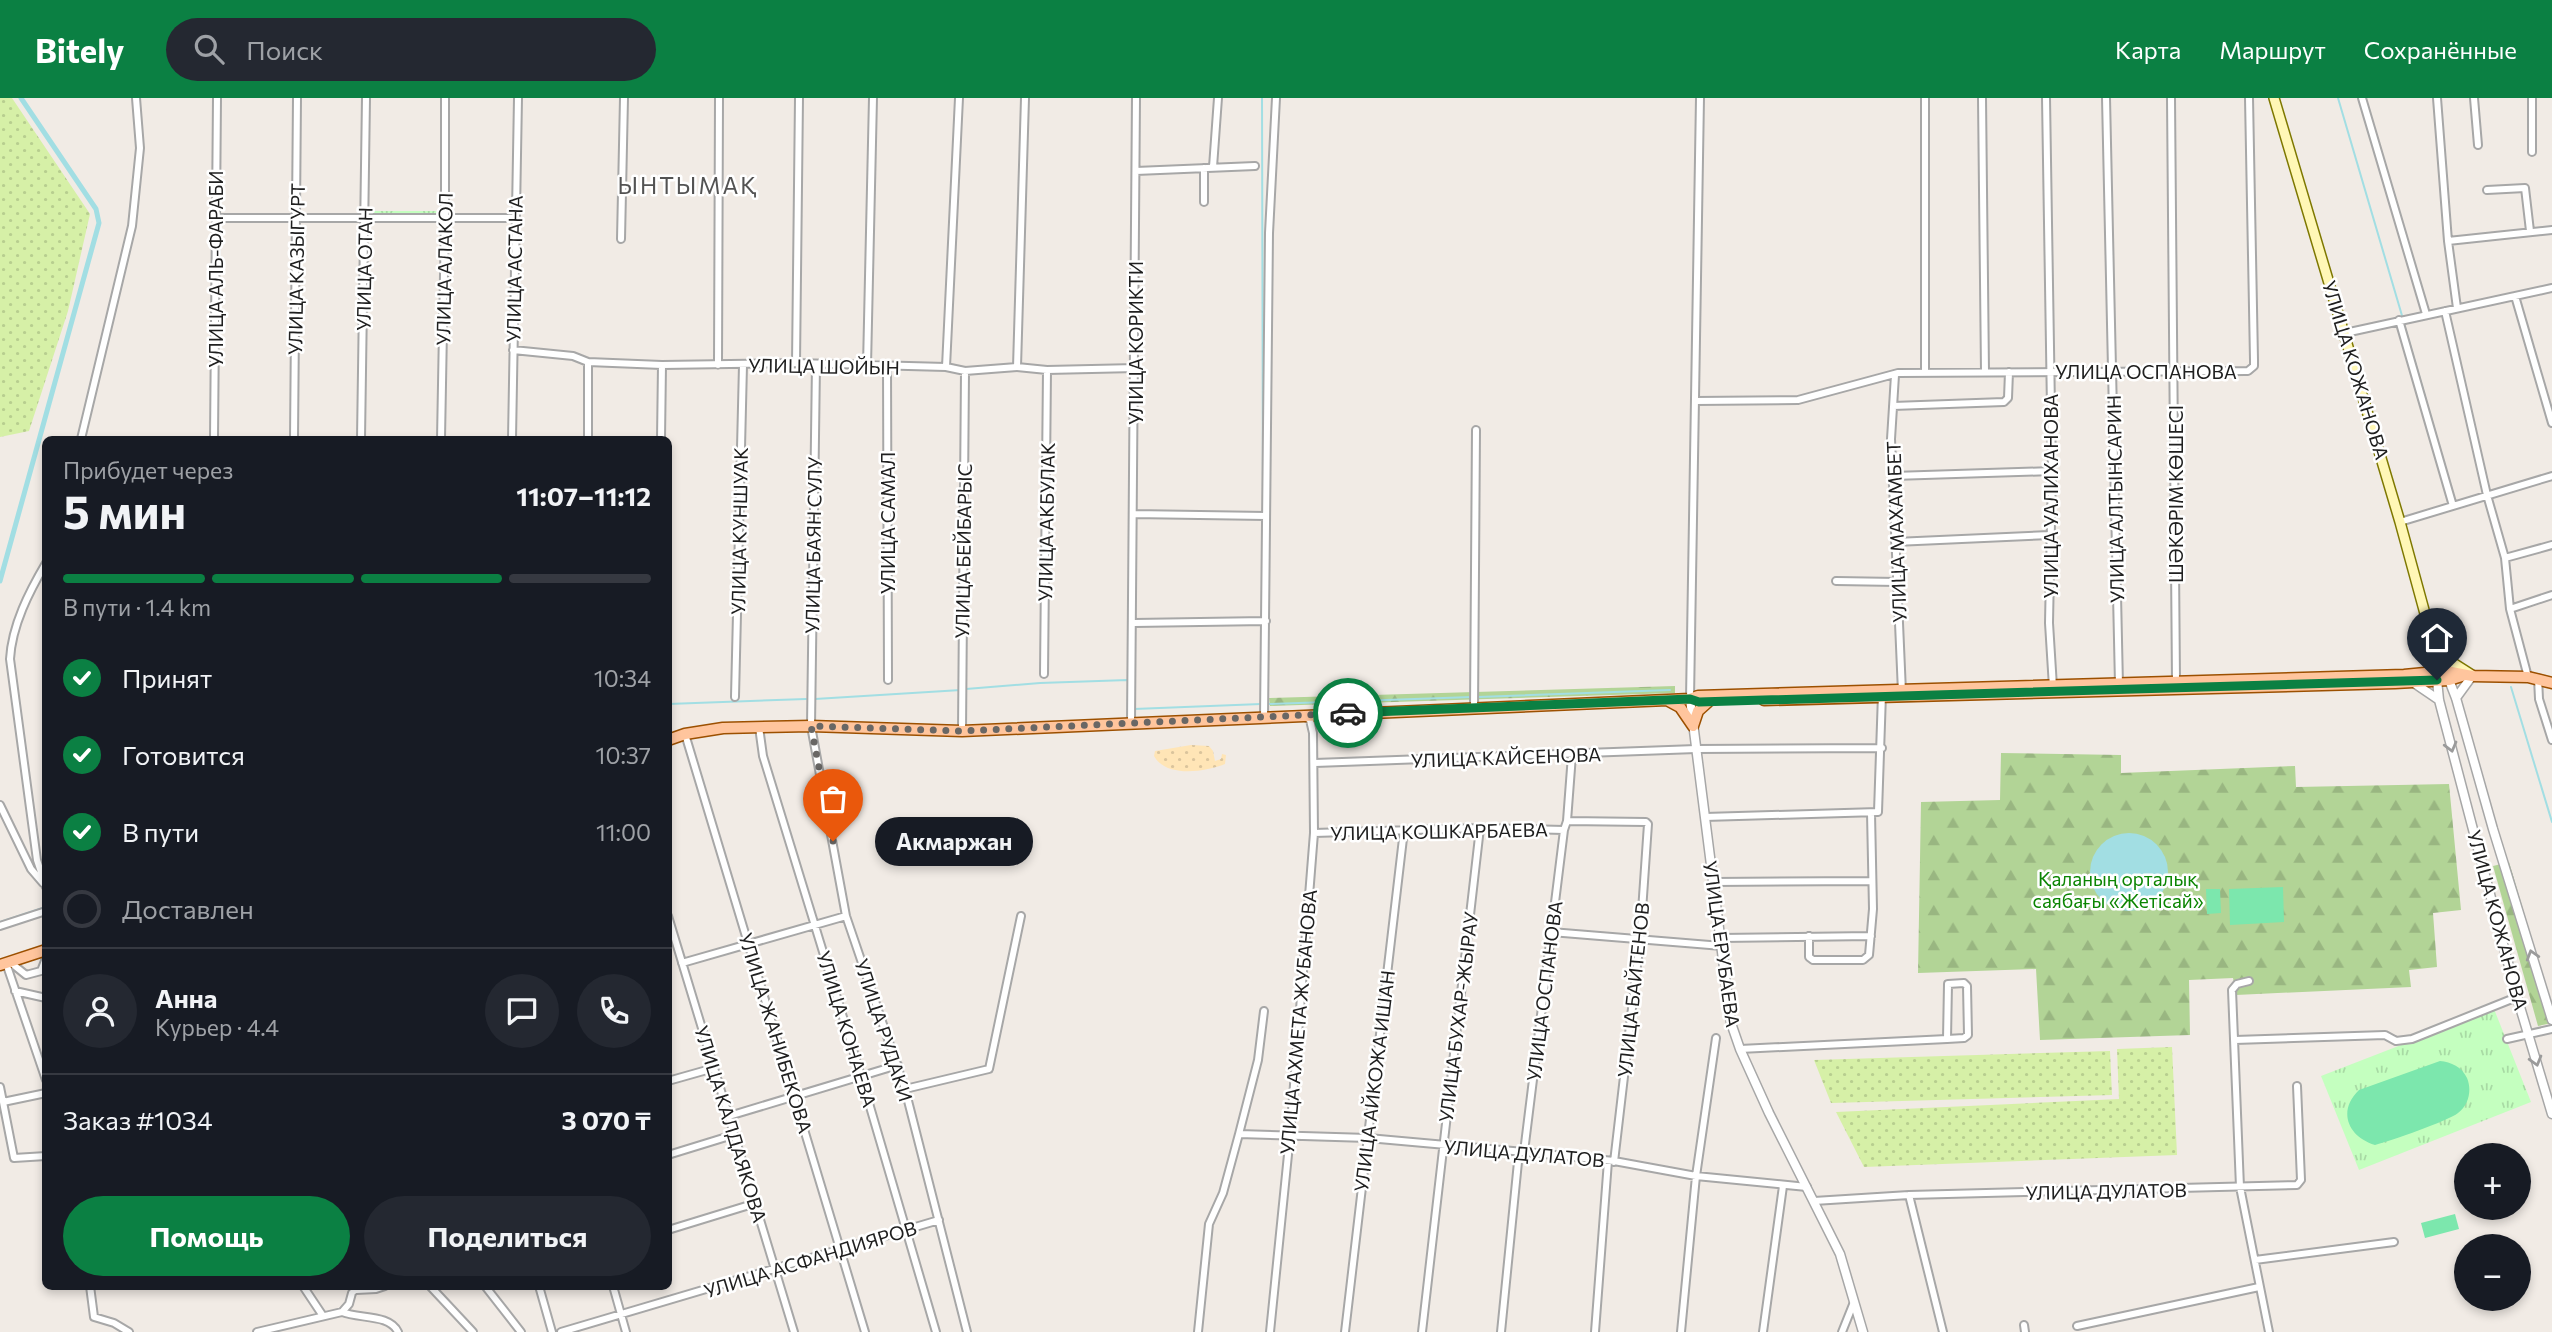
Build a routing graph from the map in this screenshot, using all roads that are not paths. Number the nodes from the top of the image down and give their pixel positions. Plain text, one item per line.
1 (136, 98) edge
2 (217, 98) edge
3 (297, 98) edge
4 (366, 98) edge
5 (445, 98) edge
6 (518, 98) edge
7 (624, 98) edge
8 (719, 98) edge
9 (799, 98) edge
10 (873, 98) edge
11 (959, 98) edge
12 (1025, 98) edge
13 (1136, 98) edge
14 (1218, 98) edge
15 (1276, 98) edge
16 (1700, 98) edge
17 (1925, 98) edge
18 (1982, 98) edge
19 (2046, 98) edge
20 (2106, 98) edge
21 (2171, 98) edge
22 (2249, 98) edge
23 (2274, 98) edge
24 (2362, 98) edge
25 (2437, 98) edge
26 (2474, 98) edge
27 (2532, 98) edge
28 (2478, 145) dead end
29 (2532, 152) dead end
30 (1255, 166) dead end
31 (1213, 167) junction
32 (1204, 168) junction
33 (1136, 171) junction
34 (2487, 190) dead end
35 (1204, 202) dead end
36 (216, 218) junction
37 (297, 218) junction
38 (514, 218) junction
39 (365, 219) junction
40 (445, 220) junction
41 (2552, 230) edge
42 (2530, 231) junction
43 (621, 239) dead end
44 (2448, 241) junction
45 (2552, 288) edge
46 (2515, 296) junction
47 (2457, 307) junction
48 (2445, 311) junction
49 (2426, 314) junction
50 (2399, 320) junction
51 (2345, 333) junction
52 (513, 351) junction
53 (588, 362) junction
54 (796, 363) junction
55 (816, 364) junction
56 (662, 365) junction
57 (718, 365) junction
58 (743, 365) junction
59 (867, 366) junction
60 (887, 366) junction
61 (946, 368) junction
62 (1017, 368) junction
63 (1136, 368) junction
64 (1047, 370) junction
65 (965, 371) junction
66 (2051, 371) junction
67 (2112, 371) junction
68 (2174, 371) junction
69 (1925, 372) junction
70 (1985, 372) junction
71 (2009, 372) junction
72 (1895, 375) junction
73 (1695, 401) junction
74 (1893, 405) junction
75 (2552, 424) edge
76 (1476, 430) dead end
77 (82, 436) edge
78 (214, 436) edge
79 (294, 436) edge
80 (361, 436) edge
81 (441, 436) edge
82 (512, 436) edge
83 (588, 436) edge
84 (661, 436) edge
85 (2052, 471) junction
86 (1893, 476) junction
87 (2552, 476) edge
88 (2487, 495) junction
89 (2453, 506) junction
90 (1133, 514) junction
91 (1266, 516) junction
92 (2400, 522) junction
93 (2050, 535) junction
94 (1895, 542) junction
95 (2552, 545) edge
96 (2505, 558) junction
97 (42, 570) edge
98 (1836, 581) dead end
99 (1898, 582) junction
100 (2552, 595) edge
101 (2510, 609) junction
102 (1264, 621) junction
103 (1134, 623) junction
104 (2436, 648) junction
105 (1044, 674) dead end
106 (2470, 675) junction
107 (2442, 676) junction
108 (2414, 677) junction
109 (2533, 677) junction
110 (888, 680) dead end
111 (2176, 680) junction
112 (2552, 682) edge
113 (2119, 686) junction
114 (2053, 689) junction
115 (1902, 693) junction
116 (1882, 694) junction
117 (735, 697) dead end
118 (2456, 698) junction
119 (1690, 699) junction
120 (2439, 699) junction
121 (1667, 700) junction
122 (1474, 701) junction
123 (1708, 702) junction
124 (1303, 715) junction
125 (1132, 718) junction
126 (1264, 718) junction
127 (811, 726) junction
128 (1693, 726) junction
129 (759, 727) junction
130 (962, 731) junction
131 (685, 734) junction
132 (672, 739) edge
133 (2552, 740) edge
134 (1882, 748) junction
135 (1696, 749) junction
136 (1572, 755) junction
137 (1315, 763) junction
138 (0, 805) edge
139 (1871, 814) junction
140 (1705, 817) junction
141 (1567, 821) junction
142 (1642, 821) joint
143 (1480, 828) junction
144 (2493, 829) junction
145 (1404, 830) junction
146 (1564, 830) junction
147 (1314, 833) junction
148 (2476, 835) junction
149 (36, 854) junction
150 (25, 857) junction
151 (42, 875) edge
152 (1872, 881) junction
153 (42, 882) edge
154 (1713, 882) junction
155 (42, 912) edge
156 (846, 916) junction
157 (1021, 916) dead end
158 (815, 924) junction
159 (0, 926) edge
160 (672, 929) edge
161 (1550, 932) junction
162 (1809, 936) junction
163 (1871, 936) junction
164 (1640, 940) junction
165 (1722, 942) junction
166 (748, 944) junction
167 (42, 951) edge
168 (5, 963) edge
169 (682, 963) junction
170 (42, 968) edge
171 (10, 978) junction
172 (0, 981) edge
173 (2249, 981) dead end
174 (15, 991) junction
175 (42, 997) edge
176 (2517, 998) junction
177 (1264, 1011) dead end
178 (2552, 1020) edge
179 (2552, 1029) edge
180 (2529, 1035) junction
181 (1716, 1038) dead end
182 (1947, 1039) junction
183 (2507, 1039) dead end
184 (2235, 1040) junction
185 (1740, 1049) junction
186 (42, 1063) edge
187 (898, 1065) junction
188 (713, 1068) junction
189 (861, 1076) junction
190 (672, 1080) edge
191 (2297, 1086) dead end
192 (0, 1087) edge
193 (905, 1089) junction
194 (42, 1094) edge
195 (794, 1096) junction
196 (3, 1102) junction
197 (2552, 1115) edge
198 (729, 1116) junction
199 (1239, 1134) junction
200 (733, 1135) junction
201 (1290, 1135) junction
202 (1368, 1139) junction
203 (1442, 1146) junction
204 (1522, 1152) junction
205 (672, 1154) edge
206 (42, 1156) edge
207 (1612, 1161) junction
208 (1696, 1176) junction
209 (1783, 1186) junction
210 (1807, 1187) junction
211 (2240, 1187) junction
212 (1909, 1195) junction
213 (1814, 1200) junction
214 (756, 1203) junction
215 (939, 1220) junction
216 (672, 1229) edge
217 (906, 1231) junction
218 (2394, 1242) dead end
219 (842, 1250) junction
220 (2255, 1260) junction
221 (775, 1270) junction
222 (2259, 1287) junction
223 (91, 1290) edge
224 (306, 1290) edge
225 (356, 1290) edge
226 (434, 1290) edge
227 (488, 1290) edge
228 (541, 1290) edge
229 (614, 1290) edge
230 (1855, 1300) junction
231 (342, 1312) junction
232 (621, 1315) junction
233 (323, 1316) junction
234 (2077, 1326) dead end
235 (129, 1332) edge
236 (257, 1332) edge
237 (398, 1332) edge
238 (473, 1332) edge
239 (522, 1332) edge
240 (552, 1332) edge
241 (561, 1332) edge
242 (626, 1332) edge
243 (794, 1332) edge
244 (865, 1332) edge
245 (936, 1332) edge
246 (967, 1332) edge
247 (1198, 1332) edge
248 (1270, 1332) edge
249 (1345, 1332) edge
250 (1422, 1332) edge
251 (1501, 1332) edge
252 (1595, 1332) edge
253 (1681, 1332) edge
254 (1763, 1332) edge
255 (1842, 1332) edge
256 (1863, 1332) edge
257 (1943, 1332) edge
258 (2269, 1332) edge

1 - 77 street
2 - 36 street, УЛИЦА АЛЬ-ФАРАБИ
3 - 37 street, УЛИЦА КАЗЫГУРТ
4 - 39 street, УЛИЦА ОТАН
5 - 40 street, УЛИЦА АЛАКОЛ
6 - 38 street, УЛИЦА АСТАНА
7 - 43 street
8 - 57 street
9 - 54 street
10 - 59 street
11 - 61 street
12 - 62 street
13 - 33 street, УЛИЦА КОРИКТИ
14 - 31 street
15 - 91 street
16 - 73 street
17 - 69 street
18 - 70 street
19 - 66 street, УЛИЦА УАЛИХАНОВА
20 - 67 street, УЛИЦА АЛТЫНСАРИН
21 - 68 street, ШӘКӘРІМ КӨШЕСІ
22 - 68 street, УЛИЦА ОСПАНОВА
23 - 51 main road, УЛИЦА КОЖАНОВА
24 - 49 street
25 - 44 street
26 - 28 street
27 - 29 street
30 - 31 street
31 - 32 street
32 - 33 street
32 - 35 street
33 - 63 street, УЛИЦА КОРИКТИ
34 - 42 street
36 - 37 street
36 - 78 street, УЛИЦА АЛЬ-ФАРАБИ
37 - 39 street
37 - 79 street, УЛИЦА КАЗЫГУРТ
38 - 40 street
38 - 52 street, УЛИЦА АСТАНА
39 - 40 street
39 - 80 street, УЛИЦА ОТАН
40 - 81 street, УЛИЦА АЛАКОЛ
41 - 42 street
42 - 44 street
44 - 47 street
45 - 46 street
46 - 47 street
46 - 75 street
47 - 48 street
48 - 49 street
48 - 88 street
49 - 50 street
50 - 51 street
50 - 89 street
51 - 92 main road, УЛИЦА КОЖАНОВА
52 - 53 street, УЛИЦА ШОЙЫН
52 - 82 street, УЛИЦА АСТАНА
53 - 56 street, УЛИЦА ШОЙЫН
53 - 83 street
54 - 55 street, УЛИЦА ШОЙЫН
54 - 58 street, УЛИЦА ШОЙЫН
55 - 59 street, УЛИЦА ШОЙЫН
55 - 127 street, УЛИЦА БАЯН СУЛУ
56 - 57 street, УЛИЦА ШОЙЫН
56 - 84 street
57 - 58 street, УЛИЦА ШОЙЫН
58 - 117 street, УЛИЦА КУНШУАК
59 - 60 street, УЛИЦА ШОЙЫН
60 - 61 street, УЛИЦА ШОЙЫН
60 - 110 street, УЛИЦА САМАЛ
61 - 65 street, УЛИЦА ШОЙЫН
62 - 64 street, УЛИЦА ШОЙЫН
62 - 65 street, УЛИЦА ШОЙЫН
63 - 64 street, УЛИЦА ШОЙЫН
63 - 90 street, УЛИЦА КОРИКТИ
64 - 105 street, УЛИЦА АКБУЛАК
65 - 130 street, УЛИЦА БЕЙБАРЫС
66 - 67 street, УЛИЦА ОСПАНОВА
66 - 71 street, УЛИЦА ОСПАНОВА
66 - 85 street, УЛИЦА УАЛИХАНОВА
67 - 68 street, УЛИЦА ОСПАНОВА
67 - 113 street, УЛИЦА АЛТЫНСАРИН
68 - 111 street, ШӘКӘРІМ КӨШЕСІ
69 - 70 street, УЛИЦА ОСПАНОВА
69 - 72 street, УЛИЦА ОСПАНОВА
70 - 71 street, УЛИЦА ОСПАНОВА
71 - 74 street
72 - 73 street, УЛИЦА ОСПАНОВА
72 - 74 street, УЛИЦА МАХАМБЕТ
73 - 119 street
74 - 86 street, УЛИЦА МАХАМБЕТ
76 - 122 street
85 - 86 street
85 - 93 street, УЛИЦА УАЛИХАНОВА
86 - 94 street, УЛИЦА МАХАМБЕТ
87 - 88 street
88 - 89 street
88 - 96 street
89 - 92 street
90 - 91 street
90 - 103 street, УЛИЦА КОРИКТИ
91 - 102 street
92 - 104 main road, УЛИЦА КОЖАНОВА
93 - 94 street
93 - 114 street, УЛИЦА УАЛИХАНОВА
94 - 99 street, УЛИЦА МАХАМБЕТ
95 - 96 street
96 - 101 street
97 - 149 street
98 - 99 street
99 - 115 street, УЛИЦА МАХАМБЕТ
100 - 101 street
101 - 109 street
102 - 103 street
102 - 126 street
103 - 125 street, УЛИЦА КОРИКТИ
104 - 106 main road
104 - 107 main road, УЛИЦА КОЖАНОВА
104 - 108 main road
106 - 107 main road
106 - 109 main road
106 - 118 street
107 - 108 main road
107 - 118 street, УЛИЦА КОЖАНОВА
107 - 120 street, УЛИЦА КОЖАНОВА
108 - 111 main road
108 - 113 main road
108 - 120 street
109 - 112 main road
109 - 133 street
111 - 113 main road
113 - 114 main road
114 - 115 main road
115 - 116 main road
116 - 119 main road
116 - 123 main road
116 - 134 street
118 - 144 street, УЛИЦА КОЖАНОВА
119 - 121 main road
119 - 123 main road
119 - 128 street, УЛИЦА ЕРУБАЕВА
120 -> 148 street, УЛИЦА КОЖАНОВА
121 - 122 main road
121 - 128 main road
122 - 124 main road
123 - 128 main road
124 - 126 main road
124 - 137 street, УЛИЦА АХМЕТА ЖУБАНОВА
125 - 126 main road
125 - 130 main road
127 - 129 main road
127 - 130 main road
127 - 156 street, УЛИЦА РУДАКИ
128 - 135 street, УЛИЦА ЕРУБАЕВА
129 - 131 main road
129 - 158 street, УЛИЦА КОНАЕВА
131 - 132 main road
131 - 166 street, УЛИЦА ЖАНИБЕКОВА
134 - 135 street, УЛИЦА КАЙСЕНОВА
134 - 139 street
135 - 136 street, УЛИЦА КАЙСЕНОВА
135 - 140 street, УЛИЦА ЕРУБАЕВА
136 - 137 street, УЛИЦА КАЙСЕНОВА
136 - 141 street
137 - 147 street, УЛИЦА АХМЕТА ЖУБАНОВА
138 - 150 street
139 - 140 street
139 - 152 street
140 - 154 street, УЛИЦА ЕРУБАЕВА
141 - 142 street, УЛИЦА КОШКАРБАЕВА
141 - 146 street, УЛИЦА КОШКАРБАЕВА
142 - 164 street, УЛИЦА БАЙТЕНОВ
143 - 145 street, УЛИЦА КОШКАРБАЕВА
143 - 146 street, УЛИЦА КОШКАРБАЕВА
143 - 203 street, УЛИЦА БУХАР-ЖЫРАУ
144 - 148 street
178 -> 144 street, УЛИЦА КОЖАНОВА
145 - 147 street, УЛИЦА КОШКАРБАЕВА
145 - 202 street, УЛИЦА АЙКОЖА ИШАН
146 - 161 street, УЛИЦА ОСПАНОВА
147 - 201 street, УЛИЦА АХМЕТА ЖУБАНОВА
148 - 176 street, УЛИЦА КОЖАНОВА
149 - 150 street
149 - 151 street
150 - 153 street
152 - 154 street
152 - 163 street
154 - 165 street, УЛИЦА ЕРУБАЕВА
155 - 159 street
156 - 158 street
156 - 187 street, УЛИЦА РУДАКИ
157 - 193 street
158 - 166 street
158 - 189 street, УЛИЦА КОНАЕВА
160 - 169 street, УЛИЦА КАЛДАЯКОВА
161 - 164 street
161 - 204 street, УЛИЦА ОСПАНОВА
162 - 163 street
162 - 163 street
162 - 165 street
164 - 165 street
164 - 207 street, УЛИЦА БАЙТЕНОВ
165 - 185 street, УЛИЦА ЕРУБАЕВА
166 - 169 street
166 - 195 street, УЛИЦА ЖАНИБЕКОВА
167 - 168 main road
168 - 170 street
168 - 171 street
169 - 188 street, УЛИЦА КАЛДАЯКОВА
171 - 172 street
171 - 174 street
173 - 184 street
174 - 175 street
174 - 186 street
176 - 180 street, УЛИЦА КОЖАНОВА
176 - 184 street
177 - 199 street
179 - 180 street
180 - 183 street
180 -> 197 street, УЛИЦА КОЖАНОВА
181 - 208 street
182 - 182 street
182 - 185 street
184 - 211 street
185 - 210 street, УЛИЦА ЕРУБАЕВА
187 - 189 street
187 - 193 street, УЛИЦА РУДАКИ
188 - 190 street
188 - 198 street, УЛИЦА КАЛДАЯКОВА
189 - 195 street
189 - 217 street, УЛИЦА КОНАЕВА
191 - 211 street, УЛИЦА ДУЛАТОВ
192 - 196 street
193 - 215 street, УЛИЦА РУДАКИ
194 - 196 street
195 - 198 street
195 - 219 street, УЛИЦА ЖАНИБЕКОВА
196 - 206 street
198 - 200 street, УЛИЦА КАЛДАЯКОВА
199 - 201 street, УЛИЦА ДУЛАТОВ
199 - 247 street
200 - 205 street
200 - 214 street, УЛИЦА КАЛДАЯКОВА
201 - 202 street, УЛИЦА ДУЛАТОВ
201 - 248 street, УЛИЦА АХМЕТА ЖУБАНОВА
202 - 203 street, УЛИЦА ДУЛАТОВ
202 - 249 street, УЛИЦА АЙКОЖА ИШАН
203 - 204 street, УЛИЦА ДУЛАТОВ
203 - 250 street, УЛИЦА БУХАР-ЖЫРАУ
204 - 207 street, УЛИЦА ДУЛАТОВ
204 - 251 street, УЛИЦА ОСПАНОВА
207 - 208 street, УЛИЦА ДУЛАТОВ
207 - 252 street, УЛИЦА БАЙТЕНОВ
208 - 209 street, УЛИЦА ДУЛАТОВ
208 - 253 street
209 - 210 street, УЛИЦА ДУЛАТОВ
209 - 254 street
210 - 213 street, УЛИЦА ЕРУБАЕВА
211 - 212 street, УЛИЦА ДУЛАТОВ
211 - 220 street
212 - 213 street, УЛИЦА ДУЛАТОВ
212 - 257 street
213 - 230 street, УЛИЦА ЕРУБАЕВА
214 - 216 street
214 - 221 street, УЛИЦА КАЛДАЯКОВА
215 - 217 street, УЛИЦА АСФАНДИЯРОВ
215 - 246 street, УЛИЦА РУДАКИ
217 - 219 street, УЛИЦА АСФАНДИЯРОВ
217 - 245 street, УЛИЦА КОНАЕВА
218 - 220 street
219 - 221 street, УЛИЦА АСФАНДИЯРОВ
219 - 244 street, УЛИЦА ЖАНИБЕКОВА
220 - 222 street
221 - 232 street, УЛИЦА АСФАНДИЯРОВ
221 - 243 street, УЛИЦА КАЛДАЯКОВА
222 - 234 street
222 - 258 street
223 - 235 street
224 - 233 street
225 - 231 street
226 - 238 street
227 - 239 street
228 - 240 street
229 - 232 street
230 - 255 street
230 - 256 street, УЛИЦА ЕРУБАЕВА
231 - 233 street
231 - 237 street
232 - 241 street, УЛИЦА АСФАНДИЯРОВ
232 - 242 street
233 - 236 street

